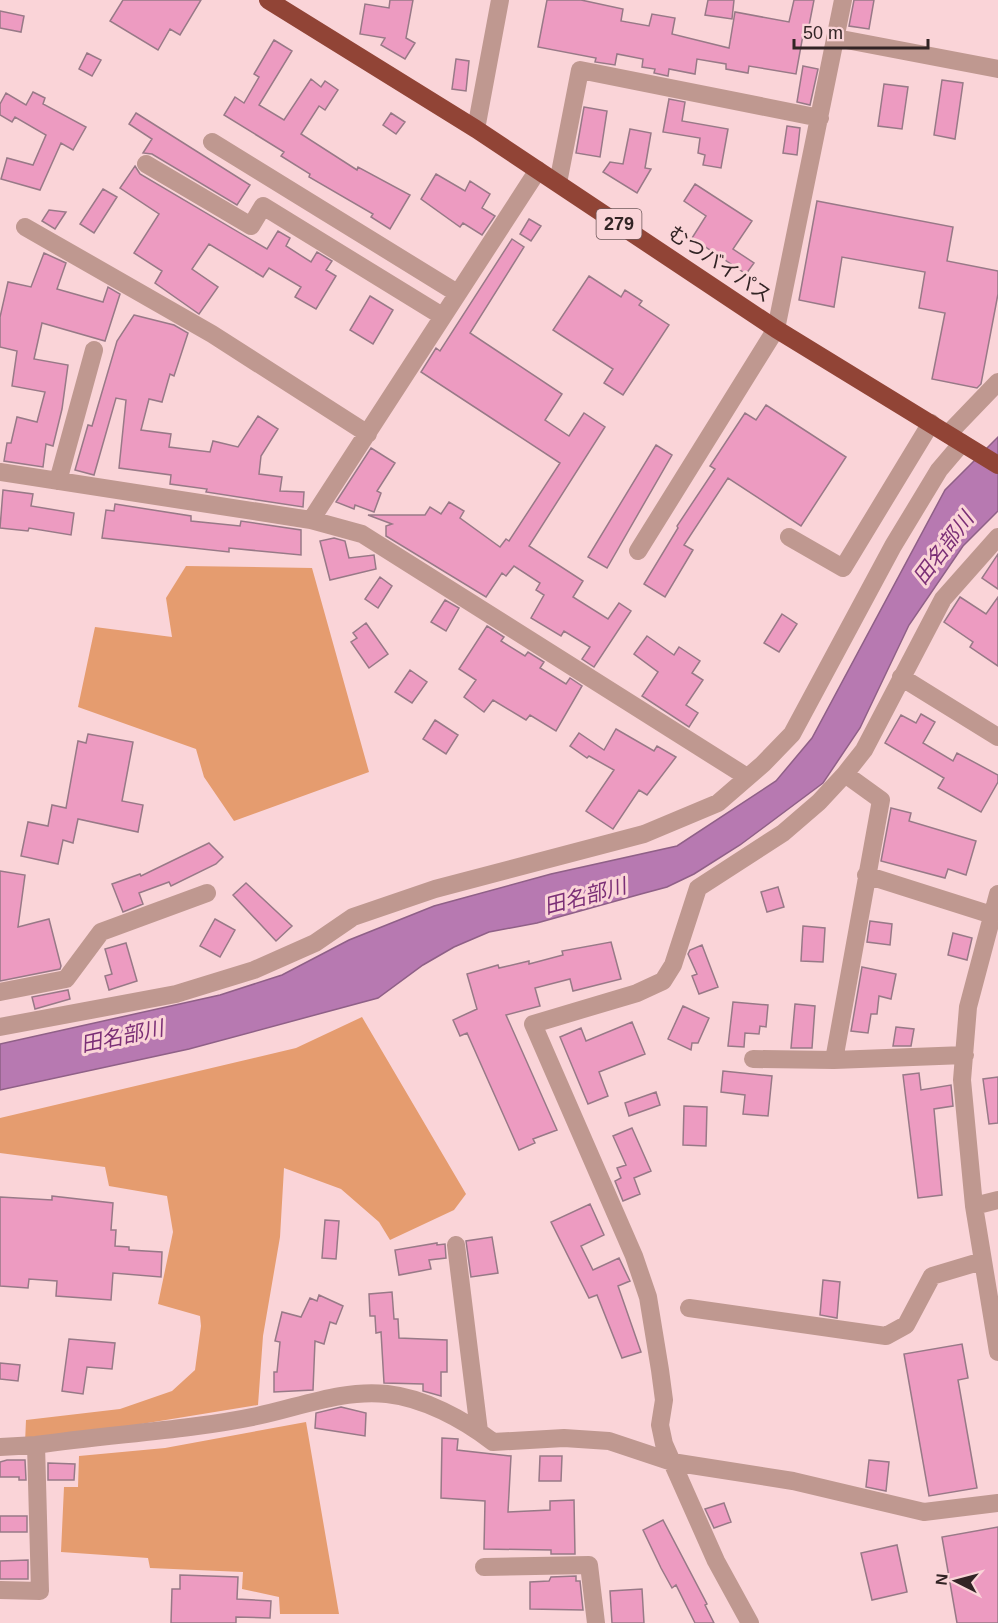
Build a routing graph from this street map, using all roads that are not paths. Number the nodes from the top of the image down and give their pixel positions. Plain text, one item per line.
1 (268, 0) edge
2 (500, 0) edge
3 (843, 0) edge
4 (836, 38) junction
5 (998, 69) edge
6 (820, 118) junction
7 (476, 129) junction
8 (212, 142) dead end
9 (146, 164) dead end
10 (538, 170) junction
11 (558, 183) junction
12 (26, 227) dead end
13 (457, 293) junction
14 (441, 315) junction
15 (776, 329) junction
16 (94, 350) dead end
17 (998, 382) edge
18 (931, 423) junction
19 (368, 434) junction
20 (960, 441) junction
21 (998, 465) edge
22 (0, 472) edge
23 (58, 481) junction
24 (311, 520) junction
25 (789, 537) dead end
26 (998, 537) edge
27 (638, 551) dead end
28 (901, 677) junction
29 (998, 737) edge
30 (845, 774) junction
31 (747, 777) junction
32 (866, 875) junction
33 (207, 893) dead end
34 (998, 894) edge
35 (992, 915) junction
36 (0, 992) edge
37 (0, 1028) edge
38 (965, 1055) junction
39 (753, 1059) dead end
40 (834, 1060) junction
41 (998, 1200) edge
42 (974, 1206) junction
43 (456, 1245) dead end
44 (982, 1261) junction
45 (689, 1308) dead end
46 (998, 1352) edge
47 (479, 1431) junction
48 (36, 1445) junction
49 (0, 1447) edge
50 (672, 1462) junction
51 (998, 1503) edge
52 (484, 1568) dead end
53 (0, 1590) edge
54 (596, 1623) edge
55 (750, 1623) edge

1 - 7 highway, むつバイパス / 279
2 - 7 street
3 - 4 street
4 - 5 street
4 - 6 street
6 - 11 street
6 - 15 street
7 - 10 highway, むつバイパス / 279
8 - 13 street
9 - 14 street
10 - 11 highway, むつバイパス / 279
10 - 13 street
11 - 15 highway, むつバイパス / 279
12 - 19 street
13 - 14 street
14 - 19 street
15 - 18 highway, むつバイパス / 279
15 - 27 street
16 - 23 street
17 - 20 street
18 - 20 highway, むつバイパス / 279
18 - 25 street
19 - 24 street
20 - 21 highway, むつバイパス / 279
20 - 31 street
22 - 23 street
23 - 24 street
24 - 31 street
26 - 28 street
28 - 29 street
28 - 30 street
30 - 32 street
30 - 50 street
31 - 37 street
32 - 35 street
32 - 40 street
33 - 36 street
34 - 35 street
35 - 38 street
38 - 40 street
38 - 42 street
39 - 40 street
41 - 42 street
42 - 44 street
43 - 47 street
44 - 45 street
44 - 46 street
47 - 48 street
47 - 50 street
48 - 49 street
48 - 53 street
50 - 51 street
50 - 55 street
52 - 54 street

